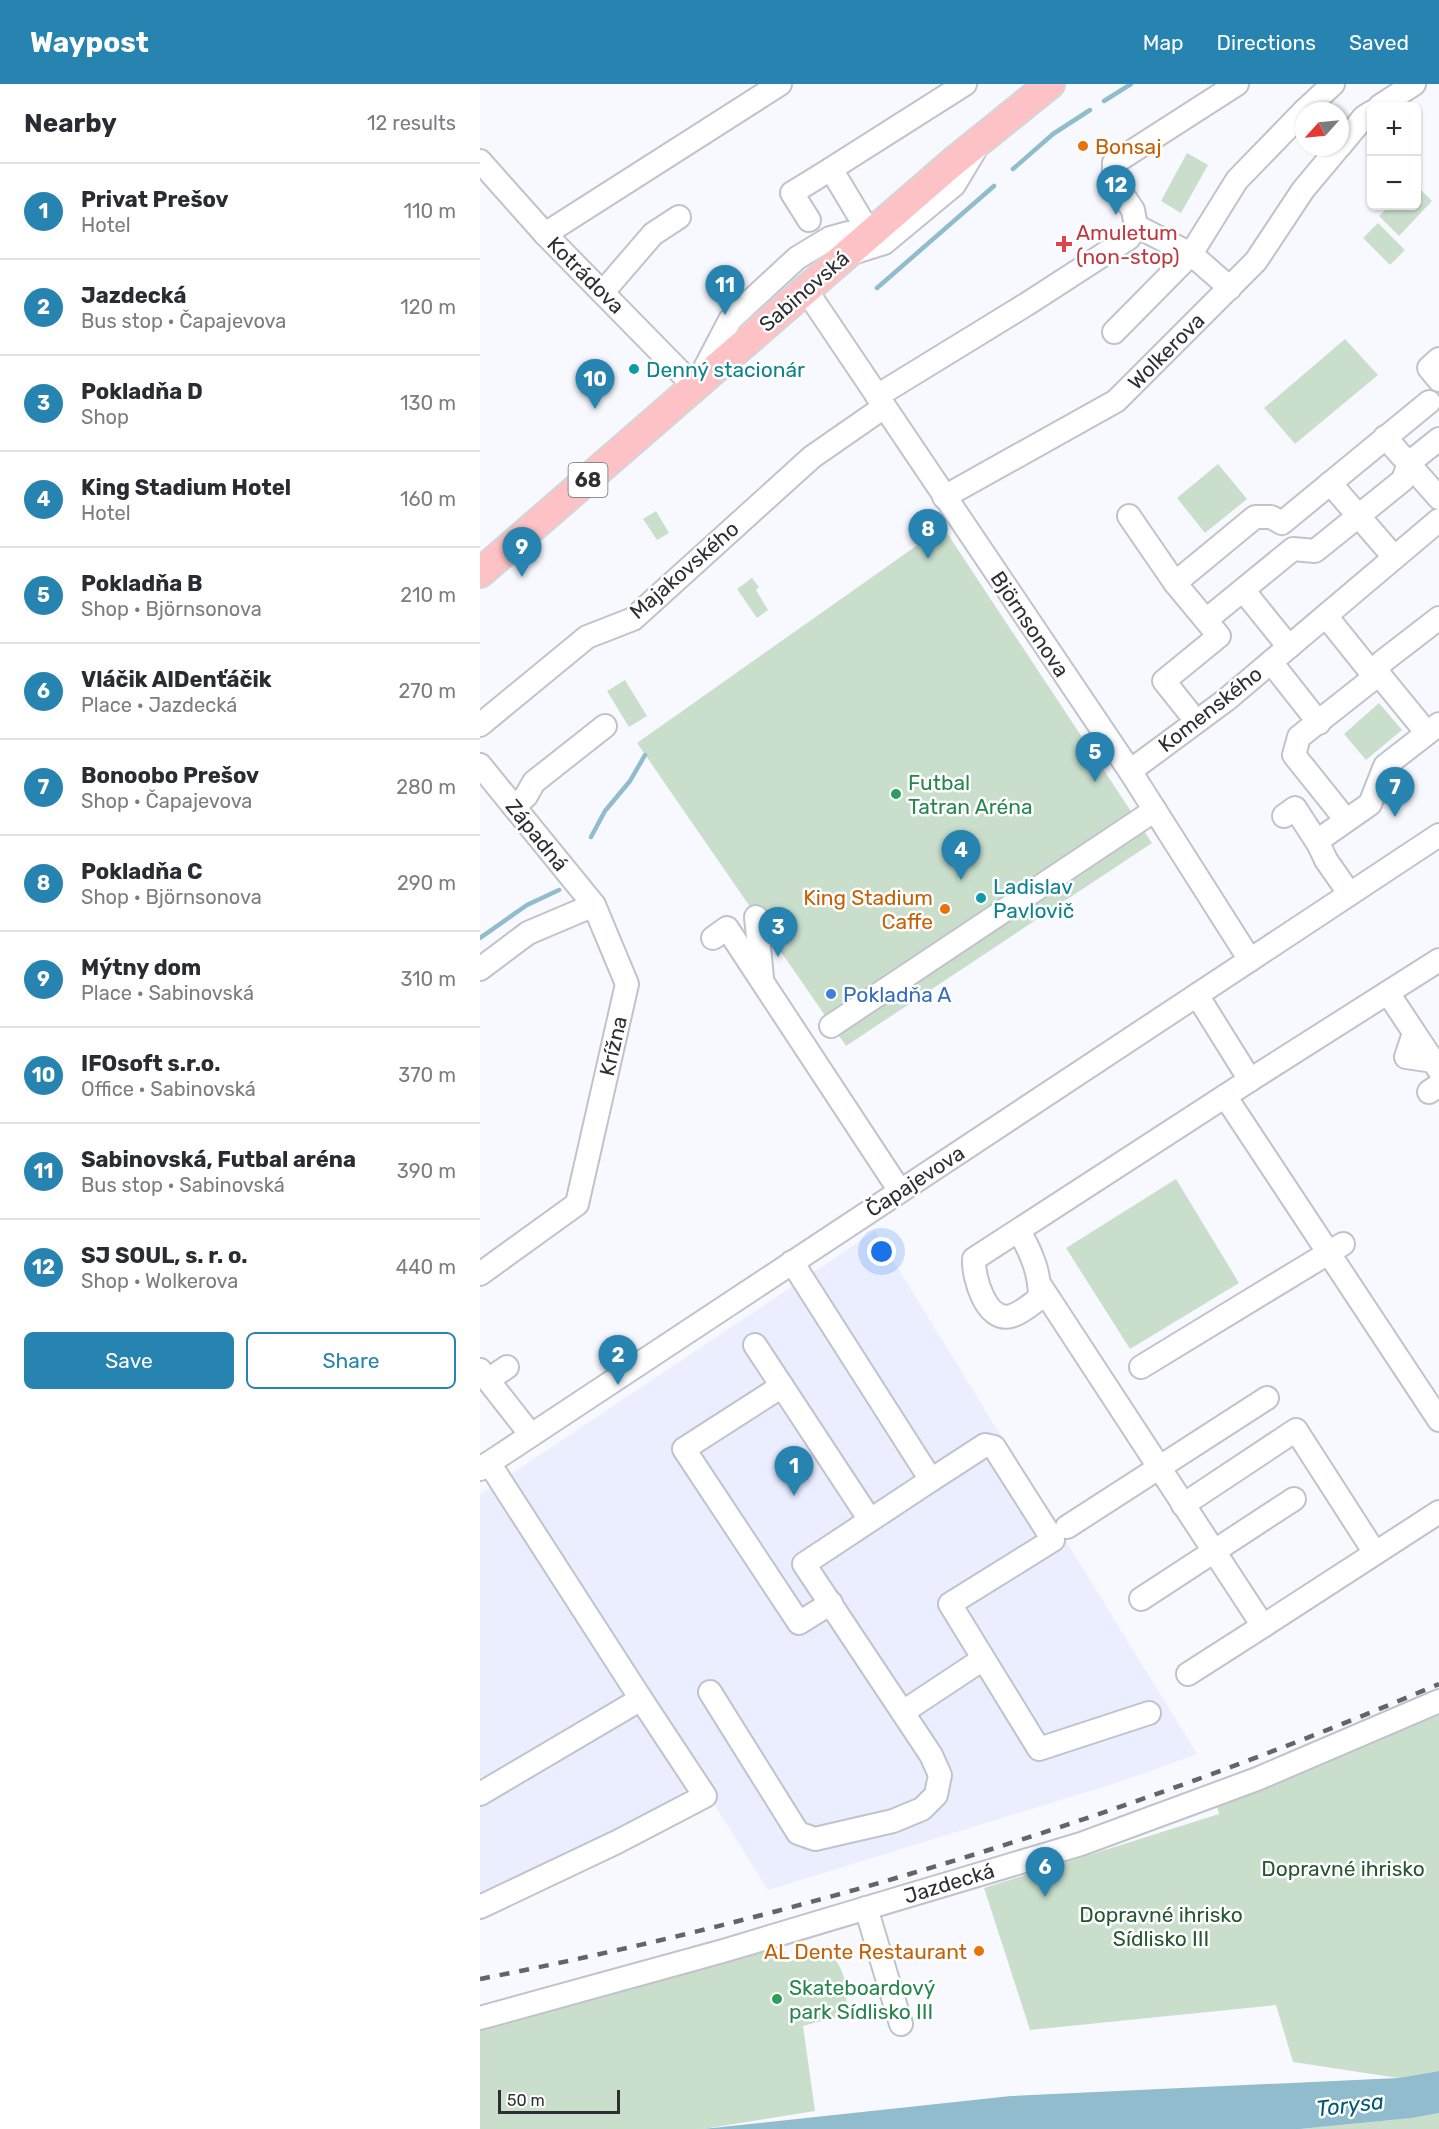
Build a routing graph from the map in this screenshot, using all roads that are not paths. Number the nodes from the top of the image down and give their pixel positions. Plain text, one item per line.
1 (780, 84) edge
2 (964, 84) edge
3 (1050, 84) edge
4 (1238, 84) edge
5 (1333, 84) edge
6 (1414, 84) edge
7 (1314, 102) edge
8 (1386, 102) edge
9 (1367, 115) edge
10 (1295, 120) edge
11 (1349, 134) edge
12 (981, 139) junction
13 (1331, 156) edge
14 (480, 161) edge
15 (831, 169) junction
16 (679, 217) dead end
17 (809, 220) dead end
18 (1136, 225) junction
19 (545, 234) junction
20 (870, 234) junction
21 (1191, 254) junction
22 (845, 255) junction
23 (1230, 288) junction
24 (806, 291) junction
25 (603, 292) junction
26 (1114, 332) dead end
27 (1439, 359) edge
28 (1439, 380) edge
29 (695, 387) junction
30 (881, 402) junction
31 (1429, 402) dead end
32 (1385, 436) junction
33 (1439, 439) edge
34 (1409, 463) junction
35 (1330, 483) junction
36 (944, 497) junction
37 (1439, 498) edge
38 (1129, 516) dead end
39 (1359, 516) junction
40 (1439, 520) edge
41 (1282, 523) junction
42 (1293, 549) junction
43 (1394, 557) junction
44 (480, 573) edge
45 (1175, 583) junction
46 (1243, 590) junction
47 (1326, 616) junction
48 (1439, 618) edge
49 (1206, 620) junction
50 (1289, 647) junction
51 (1271, 662) junction
52 (1376, 674) junction
53 (1188, 711) dead end
54 (1319, 723) junction
55 (480, 726) edge
56 (605, 726) dead end
57 (1433, 728) edge
58 (480, 765) edge
59 (1130, 771) junction
60 (514, 807) junction
61 (1155, 810) junction
62 (1284, 816) dead end
63 (1346, 820) junction
64 (1439, 835) edge
65 (1319, 845) junction
66 (1349, 893) junction
67 (594, 905) junction
68 (756, 917) dead end
69 (713, 938) dead end
70 (1250, 960) junction
71 (1439, 960) edge
72 (480, 969) edge
73 (762, 981) junction
74 (1388, 993) junction
75 (1197, 995) junction
76 (831, 1026) dead end
77 (1436, 1065) edge
78 (1250, 1080) junction
79 (1225, 1096) junction
80 (900, 1191) junction
81 (1019, 1231) junction
82 (1336, 1249) junction
83 (792, 1262) junction
84 (480, 1274) edge
85 (1040, 1285) junction
86 (755, 1345) dead end
87 (507, 1367) dead end
88 (1141, 1367) dead end
89 (484, 1375) edge
90 (782, 1386) junction
91 (1267, 1398) dead end
92 (1439, 1420) edge
93 (531, 1435) junction
94 (484, 1466) edge
95 (1160, 1468) junction
96 (931, 1480) junction
97 (1294, 1499) dead end
98 (1184, 1505) junction
99 (1439, 1512) edge
100 (870, 1520) junction
101 (1067, 1527) dead end
102 (1214, 1551) junction
103 (1375, 1553) junction
104 (1141, 1599) dead end
105 (831, 1604) junction
106 (1263, 1626) junction
107 (983, 1659) junction
108 (1188, 1674) dead end
109 (710, 1692) dead end
110 (641, 1699) junction
111 (1439, 1701) edge
112 (903, 1712) junction
113 (1149, 1713) dead end
114 (480, 1794) edge
115 (480, 1907) edge
116 (866, 1908) junction
117 (480, 2018) edge
118 (901, 2024) dead end

1 - 19 street
2 - 15 street
3 - 12 main road, Sabinovská / 68
4 - 18 street
5 - 7 street
6 - 8 street
9 - 11 street, Wolkerova
10 - 21 street
12 - 20 main road, Sabinovská / 68
12 - 22 street
13 - 23 street, Wolkerova
14 - 19 street, Kotrádova
15 - 17 street
15 - 20 street
16 - 25 street
18 - 21 street
18 - 30 street, Majakovského
19 - 25 street, Kotrádova
20 - 22 main road, Sabinovská / 68
20 - 29 street
21 - 23 street
21 - 26 street
22 - 24 main road, Sabinovská / 68
23 - 36 street, Wolkerova
24 - 29 main road, Sabinovská / 68
24 - 30 street, Björnsonova
25 - 29 street, Kotrádova
27 - 28 street
29 - 44 main road, Sabinovská / 68
30 - 36 street, Björnsonova
30 - 55 street, Majakovského
31 - 32 street
32 - 34 street
32 - 35 street
33 - 34 street
34 - 37 street
34 - 39 street
35 - 39 street
35 - 41 street
36 - 59 street, Björnsonova
38 - 45 street, Komenského
39 - 42 street
39 - 43 street
40 - 43 street, Komenského
41 - 42 street
41 - 45 street
42 - 46 street
43 - 47 street, Komenského
45 - 49 street, Komenského
46 - 49 street
46 - 50 street
47 - 50 street, Komenského
47 - 52 street
48 - 52 street
49 - 53 street, Komenského
50 - 51 street, Komenského
51 - 54 street
51 - 59 street, Komenského
52 - 54 street
52 - 57 street
54 - 63 street
56 - 60 street
57 - 63 street
58 - 60 street, Západná
59 - 61 street, Björnsonova
60 - 67 street, Západná
61 - 70 street, Björnsonova
61 - 76 street
62 - 65 street
63 - 65 street
64 - 66 street, Čapajevova
65 - 66 street
66 - 70 street, Čapajevova
67 - 72 street
67 - 84 street, Krížna
68 - 73 street
69 - 73 street
70 - 75 street, Čapajevova
71 - 74 street
73 - 80 street
74 - 77 street
74 - 78 street
75 - 78 street
75 - 80 street, Čapajevova
78 - 79 street
79 - 81 street
79 - 82 street
80 - 83 street, Čapajevova
81 - 85 street
81 - 85 street
82 - 88 street
82 - 92 street
83 - 93 street, Čapajevova
83 - 96 street
85 - 95 street
86 - 90 street
87 - 89 street
89 - 93 street
90 - 100 street
90 - 105 street
91 - 95 street
93 - 94 street, Čapajevova
94 - 110 street
95 - 98 street
95 - 101 street
96 - 100 street
96 - 107 street
97 - 102 street
98 - 102 street
98 - 103 street
99 - 103 street
100 - 105 street
102 - 104 street
102 - 106 street
103 - 106 street
105 - 112 street
106 - 108 street
107 - 112 street
107 - 113 street
109 - 112 street
110 - 114 street
110 - 115 street
111 - 116 street, Jazdecká
116 - 117 street, Jazdecká
116 - 118 street

